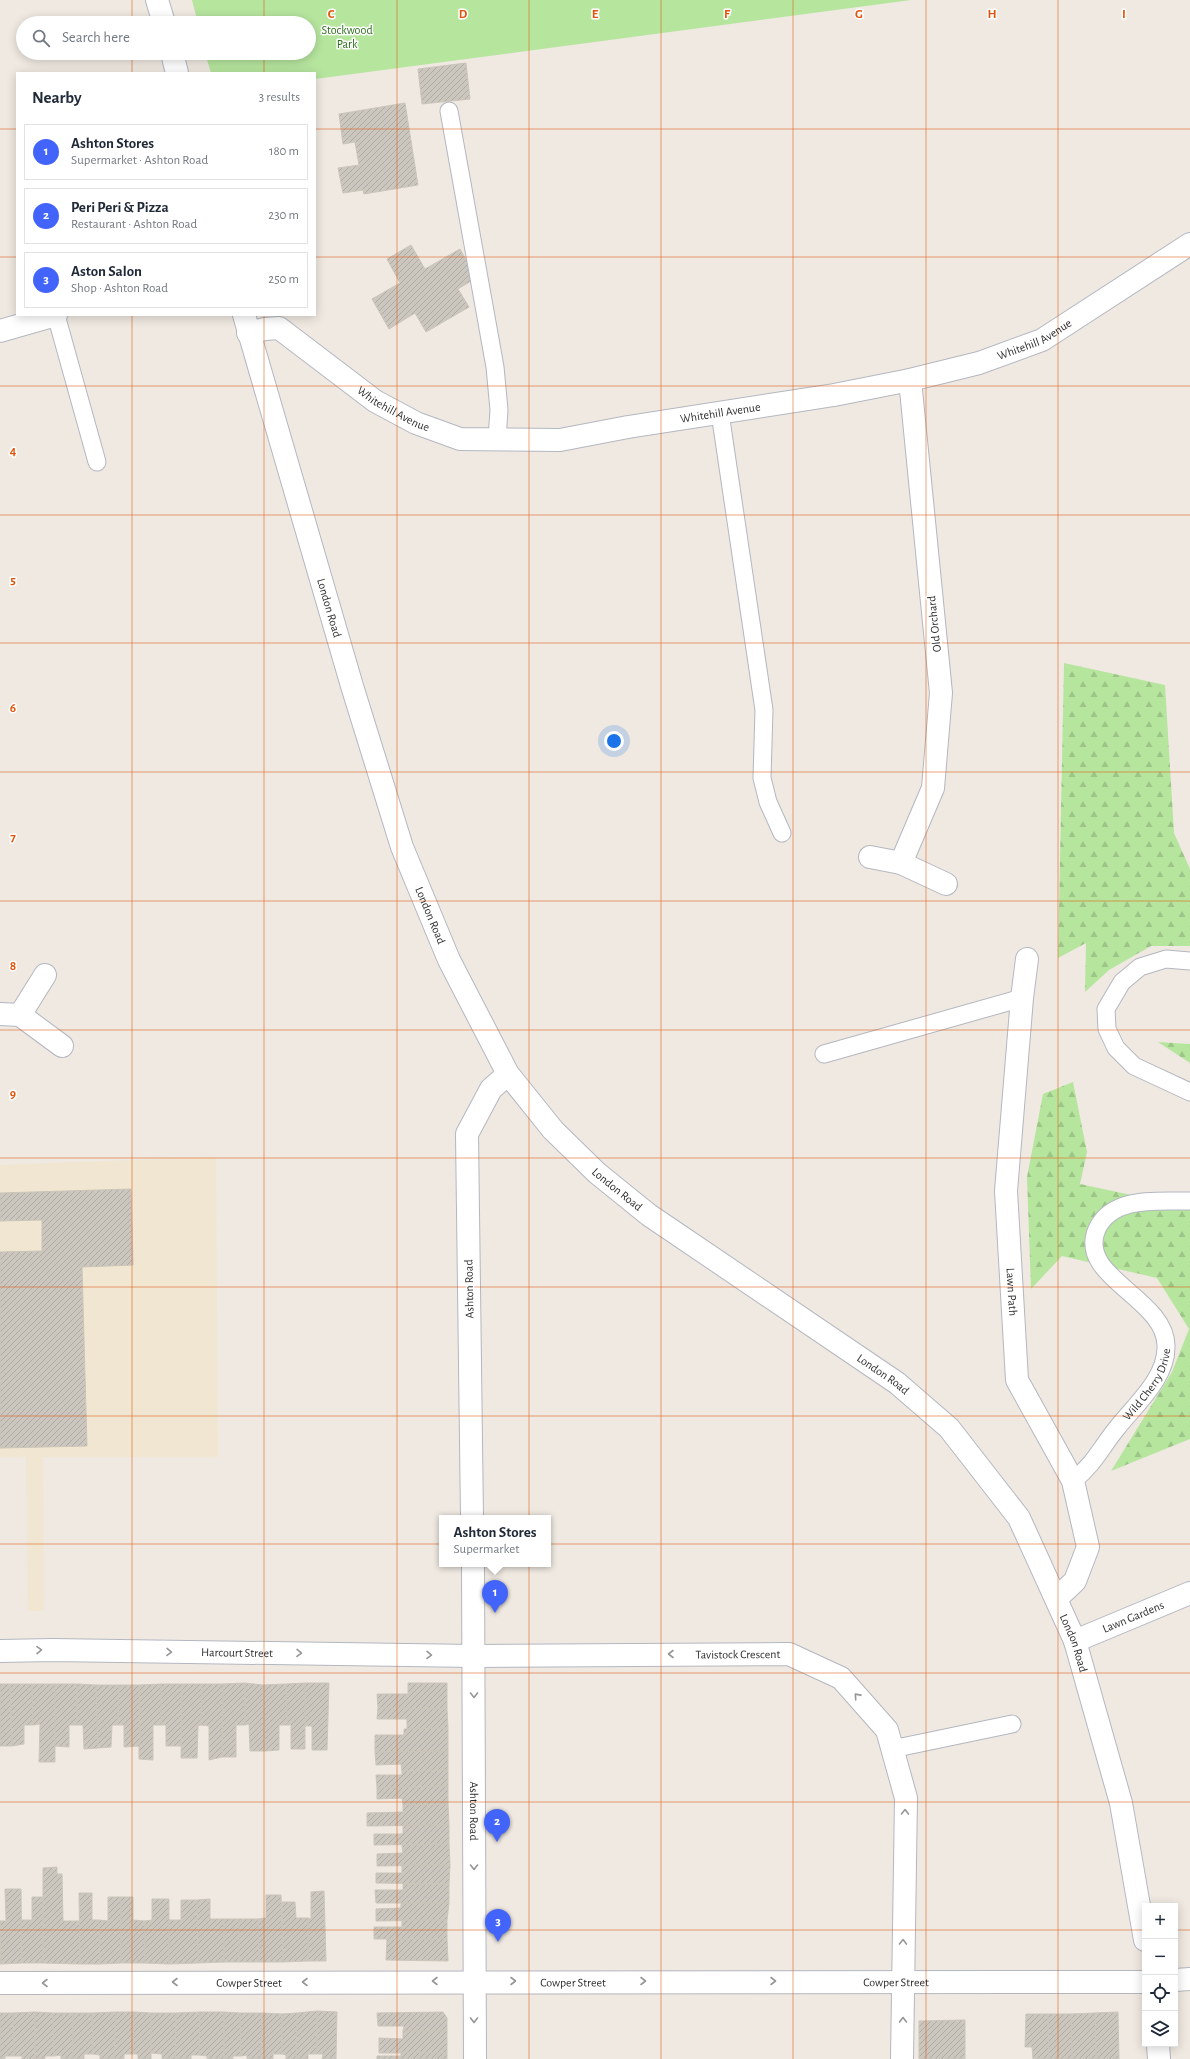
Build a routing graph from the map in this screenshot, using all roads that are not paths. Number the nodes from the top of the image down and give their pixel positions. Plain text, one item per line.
1 (157, 0) edge
2 (162, 16) edge
3 (174, 60) edge
4 (177, 72) edge
5 (449, 111) dead end
6 (1190, 244) edge
7 (52, 316) edge
8 (56, 316) edge
9 (246, 324) edge
10 (0, 331) edge
11 (910, 380) junction
12 (720, 413) junction
13 (497, 439) junction
14 (97, 462) dead end
15 (782, 833) dead end
16 (870, 857) dead end
17 (902, 863) junction
18 (946, 884) dead end
19 (1027, 959) dead end
20 (1190, 961) edge
21 (45, 975) dead end
22 (1022, 998) junction
23 (10, 1015) edge
24 (62, 1046) dead end
25 (824, 1054) dead end
26 (508, 1074) junction
27 (1190, 1092) edge
28 (1190, 1201) edge
29 (1073, 1481) junction
30 (472, 1515) edge
31 (473, 1567) edge
32 (1190, 1592) edge
33 (1057, 1598) junction
34 (1075, 1641) junction
35 (0, 1651) edge
36 (474, 1656) junction
37 (1012, 1724) dead end
38 (892, 1749) junction
39 (1145, 1939) edge
40 (1190, 1979) edge
41 (1178, 1980) edge
42 (474, 1981) junction
43 (903, 1982) junction
44 (1142, 1982) edge
45 (0, 1983) edge
46 (1158, 2047) edge
47 (475, 2059) edge
48 (902, 2059) edge
49 (1159, 2059) edge

1 - 2 street
3 - 4 street
5 - 13 lane
6 - 11 street, Whitehill Avenue
7 - 10 street
8 - 14 lane
9 - 13 street, Whitehill Avenue
9 - 26 street, London Road
11 - 12 street, Whitehill Avenue
11 - 17 street, Old Orchard
12 - 13 street, Whitehill Avenue
12 - 15 lane
16 - 17 street
17 - 18 street
19 - 22 street, Lawn Path
20 - 27 lane
21 - 23 street
22 - 25 lane
22 - 29 street, Lawn Path
23 - 24 street
26 - 30 street, Ashton Road
26 - 33 street, London Road
28 - 29 lane, Wild Cherry Drive
29 - 33 street, Lawn Path
31 - 36 street, Ashton Road
32 - 34 street, Lawn Gardens
33 - 34 street, London Road
34 - 39 street, London Road
35 -> 36 street, Harcourt Street
38 -> 36 street, Tavistock Crescent
36 -> 42 street, Ashton Road
37 - 38 lane
43 -> 38 street, Tavistock Crescent
40 - 41 street
42 -> 43 street, Cowper Street
42 -> 45 street, Cowper Street
42 -> 47 street, Ashton Road
43 - 44 street, Cowper Street
48 -> 43 street, Tavistock Crescent
46 - 49 street

